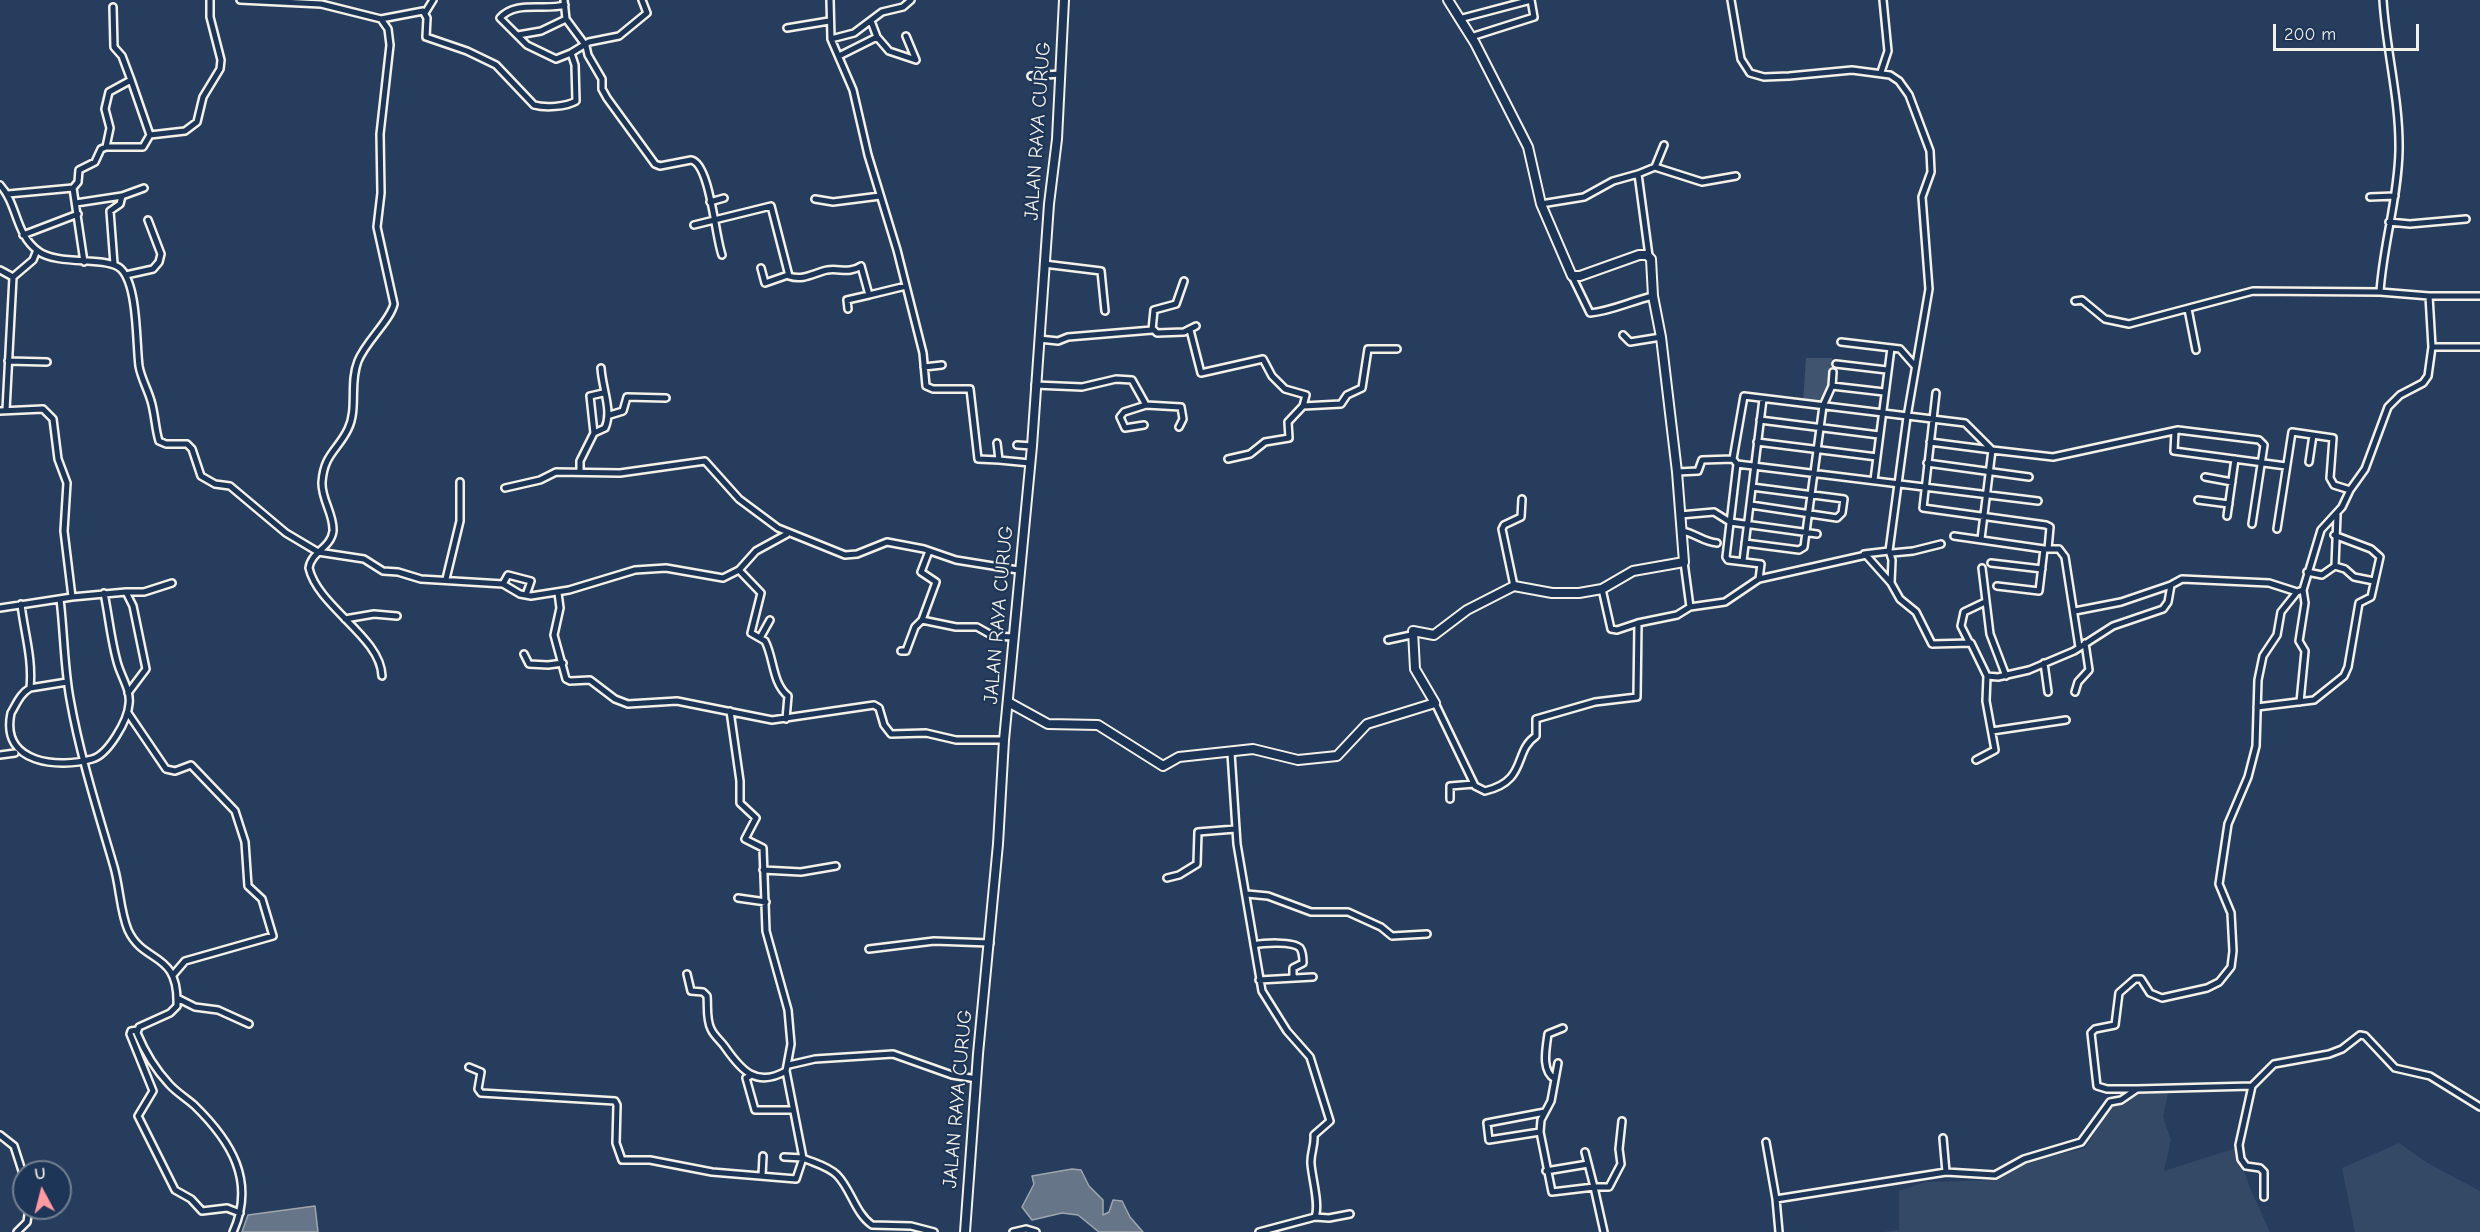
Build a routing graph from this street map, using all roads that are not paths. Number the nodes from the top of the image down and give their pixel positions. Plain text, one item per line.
1 (210, 0) edge
2 (240, 0) edge
3 (433, 0) edge
4 (642, 0) edge
5 (830, 0) edge
6 (911, 0) edge
7 (1064, 0) edge
8 (1452, 0) edge
9 (1531, 0) edge
10 (1731, 0) edge
11 (1883, 0) edge
12 (2383, 0) edge
13 (565, 2) edge
14 (113, 8) dead end
15 (425, 13) junction
16 (566, 19) junction
17 (1459, 19) junction
18 (381, 20) junction
19 (829, 21) junction
20 (871, 21) junction
21 (787, 28) dead end
22 (518, 35) junction
23 (906, 36) dead end
24 (877, 37) junction
25 (1471, 37) junction
26 (831, 39) junction
27 (585, 44) junction
28 (571, 53) junction
29 (839, 56) junction
30 (1881, 72) junction
31 (1060, 74) junction
32 (1031, 76) dead end
33 (131, 80) junction
34 (150, 135) junction
35 (1664, 145) dead end
36 (106, 147) junction
37 (1655, 167) junction
38 (1638, 174) junction
39 (1736, 176) dead end
40 (0, 185) edge
41 (73, 188) junction
42 (144, 188) dead end
43 (8, 194) junction
44 (122, 196) junction
45 (880, 196) junction
46 (2395, 196) junction
47 (2370, 197) dead end
48 (724, 198) dead end
49 (815, 199) dead end
50 (710, 202) junction
51 (76, 203) junction
52 (1541, 204) junction
53 (78, 214) junction
54 (713, 219) junction
55 (2466, 219) dead end
56 (148, 220) dead end
57 (2390, 222) junction
58 (694, 225) dead end
59 (23, 235) junction
60 (37, 250) junction
61 (722, 255) dead end
62 (1649, 256) junction
63 (84, 262) junction
64 (114, 264) junction
65 (1044, 264) junction
66 (761, 268) dead end
67 (0, 270) edge
68 (126, 275) junction
69 (788, 275) junction
70 (1572, 276) junction
71 (13, 277) junction
72 (1184, 281) dead end
73 (906, 286) junction
74 (2380, 292) junction
75 (869, 295) junction
76 (1653, 296) junction
77 (2429, 296) junction
78 (2480, 296) edge
79 (2075, 301) dead end
80 (848, 309) dead end
81 (2188, 309) junction
82 (1105, 311) dead end
83 (1196, 326) dead end
84 (1153, 329) junction
85 (1190, 330) junction
86 (1623, 335) dead end
87 (1661, 337) junction
88 (1039, 339) junction
89 (1841, 342) dead end
90 (2432, 347) junction
91 (2480, 347) edge
92 (1891, 348) junction
93 (1397, 349) dead end
94 (2196, 350) dead end
95 (8, 361) junction
96 (47, 362) dead end
97 (1836, 364) dead end
98 (942, 365) dead end
99 (1915, 366) junction
100 (924, 367) junction
101 (601, 368) dead end
102 (1887, 370) junction
103 (1833, 372) dead end
104 (1035, 385) junction
105 (1832, 386) junction
106 (1884, 392) junction
107 (603, 393) junction
108 (1936, 393) dead end
109 (666, 398) dead end
110 (1762, 399) junction
111 (1146, 405) junction
112 (1304, 406) junction
113 (1823, 406) junction
114 (3, 410) edge
115 (1882, 414) junction
116 (610, 415) junction
117 (1907, 417) junction
118 (1760, 420) junction
119 (1934, 420) junction
120 (1144, 425) dead end
121 (1179, 427) dead end
122 (1820, 428) junction
123 (2175, 431) junction
124 (594, 434) junction
125 (1879, 435) junction
126 (2313, 435) junction
127 (1930, 441) junction
128 (1757, 442) junction
129 (997, 443) dead end
130 (1017, 445) dead end
131 (1032, 446) junction
132 (1817, 450) junction
133 (1992, 450) junction
134 (1877, 457) junction
135 (1228, 459) dead end
136 (2235, 459) junction
137 (999, 460) junction
138 (1735, 462) junction
139 (2309, 462) dead end
140 (1030, 463) junction
141 (1927, 463) junction
142 (2261, 463) junction
143 (1755, 466) junction
144 (2286, 466) junction
145 (580, 471) junction
146 (1677, 472) junction
147 (1991, 473) junction
148 (1813, 474) junction
149 (2029, 477) dead end
150 (2205, 477) dead end
151 (1874, 480) junction
152 (460, 482) dead end
153 (2232, 482) junction
154 (1899, 483) junction
155 (1924, 486) junction
156 (1752, 487) junction
157 (505, 488) dead end
158 (2350, 490) junction
159 (1810, 494) junction
160 (1988, 494) junction
161 (1522, 500) dead end
162 (2198, 500) dead end
163 (2038, 501) dead end
164 (2229, 504) junction
165 (1750, 505) junction
166 (2337, 513) junction
167 (1809, 514) junction
168 (1680, 515) junction
169 (2227, 516) dead end
170 (1985, 517) junction
171 (1730, 522) junction
172 (1748, 524) junction
173 (2252, 524) dead end
174 (2277, 530) dead end
175 (1682, 531) junction
176 (1806, 532) junction
177 (787, 534) junction
178 (1817, 534) dead end
179 (2334, 535) junction
180 (1954, 536) dead end
181 (1982, 539) junction
182 (1717, 543) dead end
183 (1745, 543) junction
184 (1941, 544) dead end
185 (2046, 549) junction
186 (929, 551) junction
187 (318, 552) junction
188 (1891, 552) junction
189 (1864, 554) junction
190 (1743, 561) junction
191 (1684, 562) junction
192 (1991, 563) dead end
193 (2335, 566) junction
194 (1982, 568) dead end
195 (2042, 569) junction
196 (740, 570) junction
197 (1018, 570) junction
198 (2307, 572) junction
199 (446, 579) junction
200 (1759, 579) junction
201 (2374, 581) junction
202 (172, 583) dead end
203 (1891, 583) junction
204 (502, 584) junction
205 (2171, 585) junction
206 (1514, 586) junction
207 (1997, 586) dead end
208 (1602, 589) junction
209 (2303, 590) junction
210 (126, 592) junction
211 (2297, 592) junction
212 (104, 593) junction
213 (558, 593) junction
214 (526, 595) junction
215 (72, 597) junction
216 (60, 599) junction
217 (1985, 602) junction
218 (21, 604) junction
219 (1690, 606) junction
220 (0, 608) edge
221 (2075, 611) junction
222 (397, 616) dead end
223 (345, 620) junction
224 (770, 620) dead end
225 (922, 620) junction
226 (1638, 623) junction
227 (1412, 634) junction
228 (1014, 637) junction
229 (760, 638) junction
230 (1388, 640) dead end
231 (1969, 642) junction
232 (2085, 643) junction
233 (2079, 648) junction
234 (901, 651) dead end
235 (524, 654) dead end
236 (563, 663) junction
237 (2044, 663) junction
238 (382, 676) dead end
239 (1987, 676) junction
240 (2006, 676) junction
241 (67, 682) junction
242 (30, 688) junction
243 (2048, 692) dead end
244 (2075, 692) dead end
245 (128, 693) junction
246 (1008, 702) junction
247 (2300, 702) junction
248 (1435, 703) junction
249 (2258, 707) junction
250 (729, 711) junction
251 (128, 713) junction
252 (0, 719) edge
253 (786, 719) junction
254 (2066, 720) dead end
255 (7, 722) junction
256 (1992, 731) junction
257 (1004, 740) junction
258 (15, 753) junction
259 (1231, 753) junction
260 (0, 755) edge
261 (84, 759) junction
262 (1976, 760) dead end
263 (1474, 783) junction
264 (1450, 799) dead end
265 (1235, 829) junction
266 (836, 866) dead end
267 (763, 870) junction
268 (1167, 878) dead end
269 (1247, 894) junction
270 (738, 898) dead end
271 (766, 902) junction
272 (1427, 934) dead end
273 (990, 943) junction
274 (1254, 945) junction
275 (869, 949) dead end
276 (687, 974) dead end
277 (173, 975) junction
278 (1313, 977) dead end
279 (1293, 978) junction
280 (1259, 980) junction
281 (177, 998) junction
282 (249, 1024) dead end
283 (1563, 1028) dead end
284 (137, 1030) junction
285 (1558, 1063) dead end
286 (469, 1067) dead end
287 (787, 1068) junction
288 (750, 1076) junction
289 (977, 1079) junction
290 (1555, 1079) junction
291 (2252, 1086) junction
292 (2137, 1089) junction
293 (2480, 1107) edge
294 (793, 1110) junction
295 (1545, 1112) junction
296 (1622, 1121) dead end
297 (1540, 1132) junction
298 (0, 1136) edge
299 (1943, 1138) dead end
300 (1766, 1142) dead end
301 (1585, 1152) dead end
302 (763, 1156) dead end
303 (784, 1157) dead end
304 (803, 1158) junction
305 (19, 1160) edge
306 (1588, 1164) junction
307 (1546, 1171) junction
308 (1946, 1172) junction
309 (762, 1176) junction
310 (1594, 1188) junction
311 (2264, 1197) dead end
312 (1776, 1199) junction
313 (240, 1213) junction
314 (1350, 1214) dead end
315 (1315, 1217) junction
316 (27, 1220) edge
317 (17, 1232) edge
318 (233, 1232) edge
319 (934, 1232) edge
320 (965, 1232) edge
321 (1012, 1232) edge
322 (1036, 1232) edge
323 (1258, 1232) edge
324 (1604, 1232) edge
325 (1779, 1232) edge

1 - 34 street
2 - 18 street
3 - 15 street
4 - 27 street
5 - 19 street
6 - 20 street
7 - 31 street, JALAN RAYA CURUG
8 - 17 street
9 - 17 street
9 - 25 street
10 - 30 street
11 - 30 street
12 - 46 street
13 - 16 street
13 - 22 street
14 - 33 street
15 - 18 street
15 - 28 street
16 - 22 street
16 - 27 street
17 - 25 street
18 - 187 street
19 - 21 street
19 - 26 street
20 - 24 street
20 - 26 street
22 - 28 street
23 - 24 street
24 - 29 street
25 - 52 street
26 - 29 street
27 - 28 street
27 - 50 street
29 - 45 street
30 - 99 street
31 - 32 street
31 - 65 street, JALAN RAYA CURUG
33 - 34 street
33 - 36 street
34 - 36 street
35 - 37 street
36 - 41 street
37 - 38 street
37 - 39 street
38 - 52 street
38 - 62 street
40 - 43 street
41 - 43 street
41 - 51 street
42 - 44 street
43 - 59 street
44 - 51 street
44 - 64 street
45 - 49 street
45 - 73 street
46 - 47 street
46 - 57 street
48 - 50 street
50 - 54 street
51 - 53 street
52 - 70 street
53 - 59 street
53 - 63 street
54 - 58 street
54 - 61 street
54 - 69 street
55 - 57 street
56 - 68 street
57 - 74 street
59 - 60 street
60 - 63 street
60 - 71 street
62 - 70 street
62 - 76 street
63 - 64 street
64 - 68 street
65 - 82 street
65 - 88 street, JALAN RAYA CURUG
66 - 69 street
67 - 71 street
68 - 187 street
69 - 75 street
70 - 76 street
71 - 95 street
72 - 84 street
73 - 75 street
73 - 100 street
74 - 77 street
74 - 81 street
75 - 80 street
76 - 87 street
77 - 78 street
77 - 90 street
79 - 81 street
81 - 94 street
83 - 85 street
84 - 85 street
84 - 88 street
85 - 112 street
86 - 87 street
87 - 146 street
88 - 104 street, JALAN RAYA CURUG
89 - 92 street
90 - 91 street
90 - 158 street
92 - 99 street
92 - 102 street
93 - 112 street
95 - 96 street
95 - 114 street
97 - 102 street
98 - 100 street
99 - 117 street
100 - 137 street
101 - 107 street
102 - 106 street
103 - 105 street
104 - 111 street
104 - 131 street, JALAN RAYA CURUG
105 - 106 street
105 - 113 street
106 - 115 street
107 - 116 street
107 - 124 street
108 - 119 street
109 - 116 street
110 - 113 street
110 - 118 street
110 - 138 street
111 - 120 street
111 - 121 street
112 - 135 street
113 - 115 street
113 - 122 street
114 - 215 street
115 - 117 street
115 - 125 street
116 - 124 street
117 - 119 street
117 - 154 street
118 - 122 street
118 - 128 street
119 - 127 street
119 - 133 street
122 - 125 street
122 - 132 street
123 - 133 street
123 - 136 street
123 - 142 street
124 - 145 street
125 - 134 street
126 - 139 street
126 - 144 street
126 - 158 street
127 - 133 street
127 - 141 street
128 - 132 street
128 - 143 street
129 - 137 street
130 - 131 street
131 - 140 street, JALAN RAYA CURUG
132 - 134 street
132 - 148 street
133 - 147 street
134 - 151 street
136 - 142 street
136 - 153 street
137 - 140 street
138 - 143 street
138 - 146 street
138 - 171 street
140 - 197 street, JALAN RAYA CURUG
141 - 147 street
141 - 155 street
142 - 144 street
142 - 173 street
143 - 148 street
143 - 156 street
144 - 174 street
145 - 157 street
145 - 177 street
146 - 168 street
147 - 149 street
147 - 160 street
148 - 151 street
148 - 159 street
150 - 153 street
151 - 154 street
152 - 199 street
153 - 164 street
154 - 155 street
154 - 188 street
155 - 160 street
155 - 170 street
156 - 159 street
156 - 165 street
158 - 166 street
159 - 167 street
159 - 167 street
160 - 163 street
160 - 170 street
161 - 206 street
162 - 164 street
164 - 169 street
165 - 167 street
165 - 172 street
166 - 179 street
166 - 198 street
167 - 176 street
168 - 171 street
168 - 175 street
170 - 181 street
170 - 185 street
171 - 172 street
171 - 190 street
172 - 176 street
172 - 183 street
175 - 182 street
175 - 191 street
176 - 178 street
176 - 183 street
177 - 186 street
177 - 196 street
179 - 193 street
179 - 201 street
180 - 181 street
181 - 185 street
183 - 190 street
184 - 188 street
185 - 195 street
185 - 221 street
186 - 197 street
186 - 225 street
187 - 199 street
187 - 223 street
188 - 189 street
188 - 203 street
189 - 200 street
189 - 203 street
190 - 200 street
191 - 208 street
191 - 219 street
192 - 195 street
193 - 198 street
193 - 201 street
194 - 217 street
195 - 207 street
196 - 213 street
196 - 229 street
197 - 228 street, JALAN RAYA CURUG
198 - 209 street
199 - 204 street
200 - 219 street
201 - 247 street
202 - 210 street
203 - 231 street
204 - 214 street
204 - 214 street
205 - 211 street
205 - 221 street
205 - 232 street
206 - 208 street
206 - 227 street
208 - 226 street
209 - 211 street
209 - 247 street
210 - 212 street
210 - 245 street
211 - 249 street
212 - 215 street
212 - 245 street
213 - 214 street
213 - 236 street
215 - 216 street
216 - 218 street
216 - 241 street
217 - 231 street
217 - 240 street
218 - 220 street
218 - 242 street
219 - 226 street
221 - 233 street
222 - 223 street
223 - 238 street
224 - 229 street
225 - 228 street
225 - 234 street
226 - 263 street
227 - 230 street
227 - 248 street
228 - 246 street, JALAN RAYA CURUG
229 - 253 street
231 - 239 street
232 - 233 street
232 - 244 street
233 - 237 street
235 - 236 street
236 - 250 street
237 - 240 street
237 - 243 street
239 - 240 street
239 - 256 street
241 - 242 street
241 - 261 street
242 - 255 street
245 - 251 street
246 - 257 street, JALAN RAYA CURUG
246 - 259 street
247 - 249 street
248 - 259 street
248 - 263 street
249 - 292 street
250 - 253 street
250 - 267 street
251 - 261 street
251 - 277 street
252 - 255 street
253 - 257 street
254 - 256 street
255 - 258 street
256 - 262 street
257 - 273 street, JALAN RAYA CURUG
258 - 260 street
258 - 261 street
259 - 265 street
261 - 277 street
263 - 264 street
265 - 268 street
265 - 269 street
266 - 267 street
267 - 271 street
269 - 272 street
269 - 274 street
270 - 271 street
271 - 287 street
273 - 275 street
273 - 289 street, JALAN RAYA CURUG
274 - 279 street
274 - 280 street
276 - 288 street
277 - 281 street
278 - 279 street
279 - 280 street
280 - 315 street
281 - 282 street
281 - 284 street
283 - 290 street
284 - 313 street
284 - 313 street
285 - 290 street
286 - 309 street
287 - 288 street
287 - 289 street
287 - 294 street
288 - 294 street
289 - 320 street, JALAN RAYA CURUG
290 - 295 street
291 - 292 street
291 - 293 street
291 - 311 street
292 - 308 street
294 - 304 street
295 - 297 street
295 - 297 street
296 - 310 street
297 - 307 street
298 - 305 street
299 - 308 street
300 - 312 street
301 - 306 street
302 - 309 street
303 - 304 street
304 - 309 street
304 - 319 street
306 - 307 street
306 - 310 street
307 - 310 street
308 - 312 street
310 - 324 street
312 - 325 street
313 - 318 street
314 - 315 street
315 - 323 street
316 - 317 street
321 - 322 street

